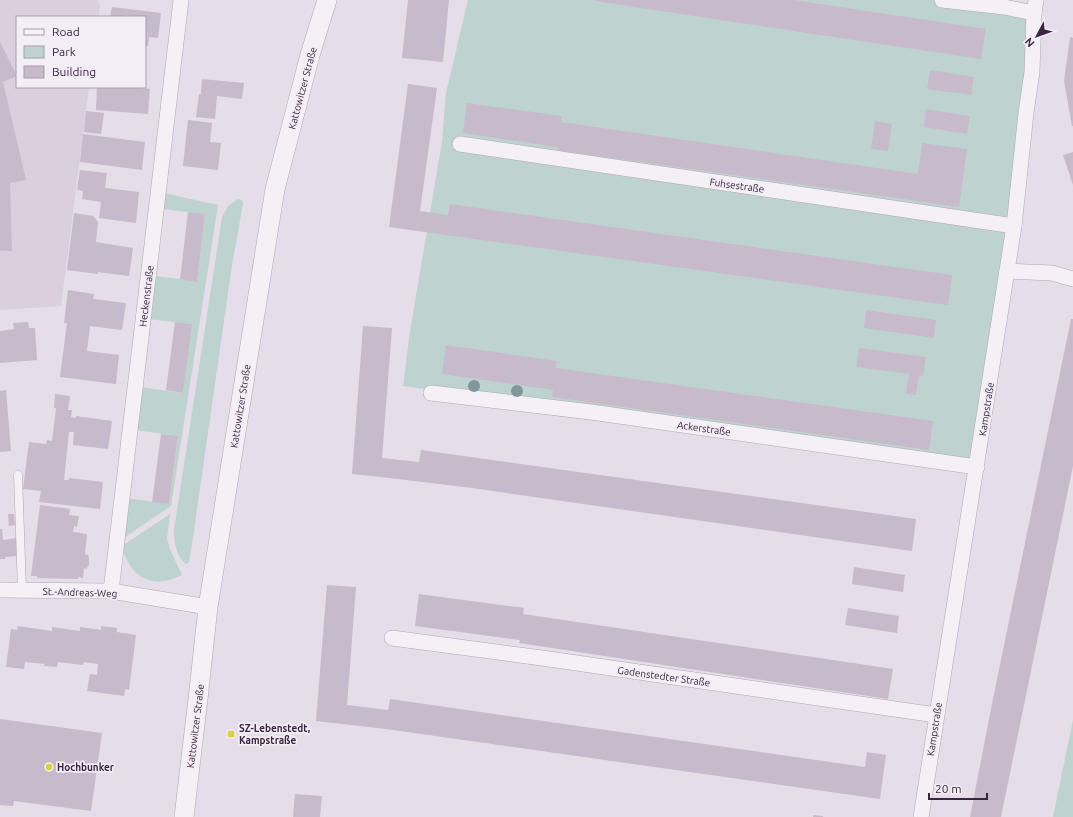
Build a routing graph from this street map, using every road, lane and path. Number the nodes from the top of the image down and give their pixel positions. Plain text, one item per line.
1 (181, 0) edge
2 (326, 0) edge
3 (942, 0) edge
4 (1035, 7) edge
5 (460, 144) dead end
6 (1014, 226) junction
7 (1007, 271) junction
8 (1073, 279) edge
9 (431, 392) dead end
10 (977, 467) junction
11 (18, 475) dead end
12 (0, 590) edge
13 (22, 590) junction
14 (111, 591) junction
15 (208, 607) junction
16 (392, 638) dead end
17 (936, 715) junction
18 (184, 817) edge
19 (921, 817) edge

1 - 14 street, Heckenstraße
2 - 15 street, Kattowitzer Straße
3 - 4 street
4 - 6 street, Kampstraße
5 - 6 street, Fuhsestraße
6 - 7 street, Kampstraße
7 - 8 street
7 - 10 street, Kampstraße
9 - 10 street, Ackerstraße
10 - 17 street, Kampstraße
11 - 13 lane
12 - 13 street, St.-Andreas-Weg
13 - 14 street, St.-Andreas-Weg
14 - 15 street, St.-Andreas-Weg
15 - 18 street, Kattowitzer Straße
16 - 17 street, Gadenstedter Straße
17 - 19 street, Kampstraße

